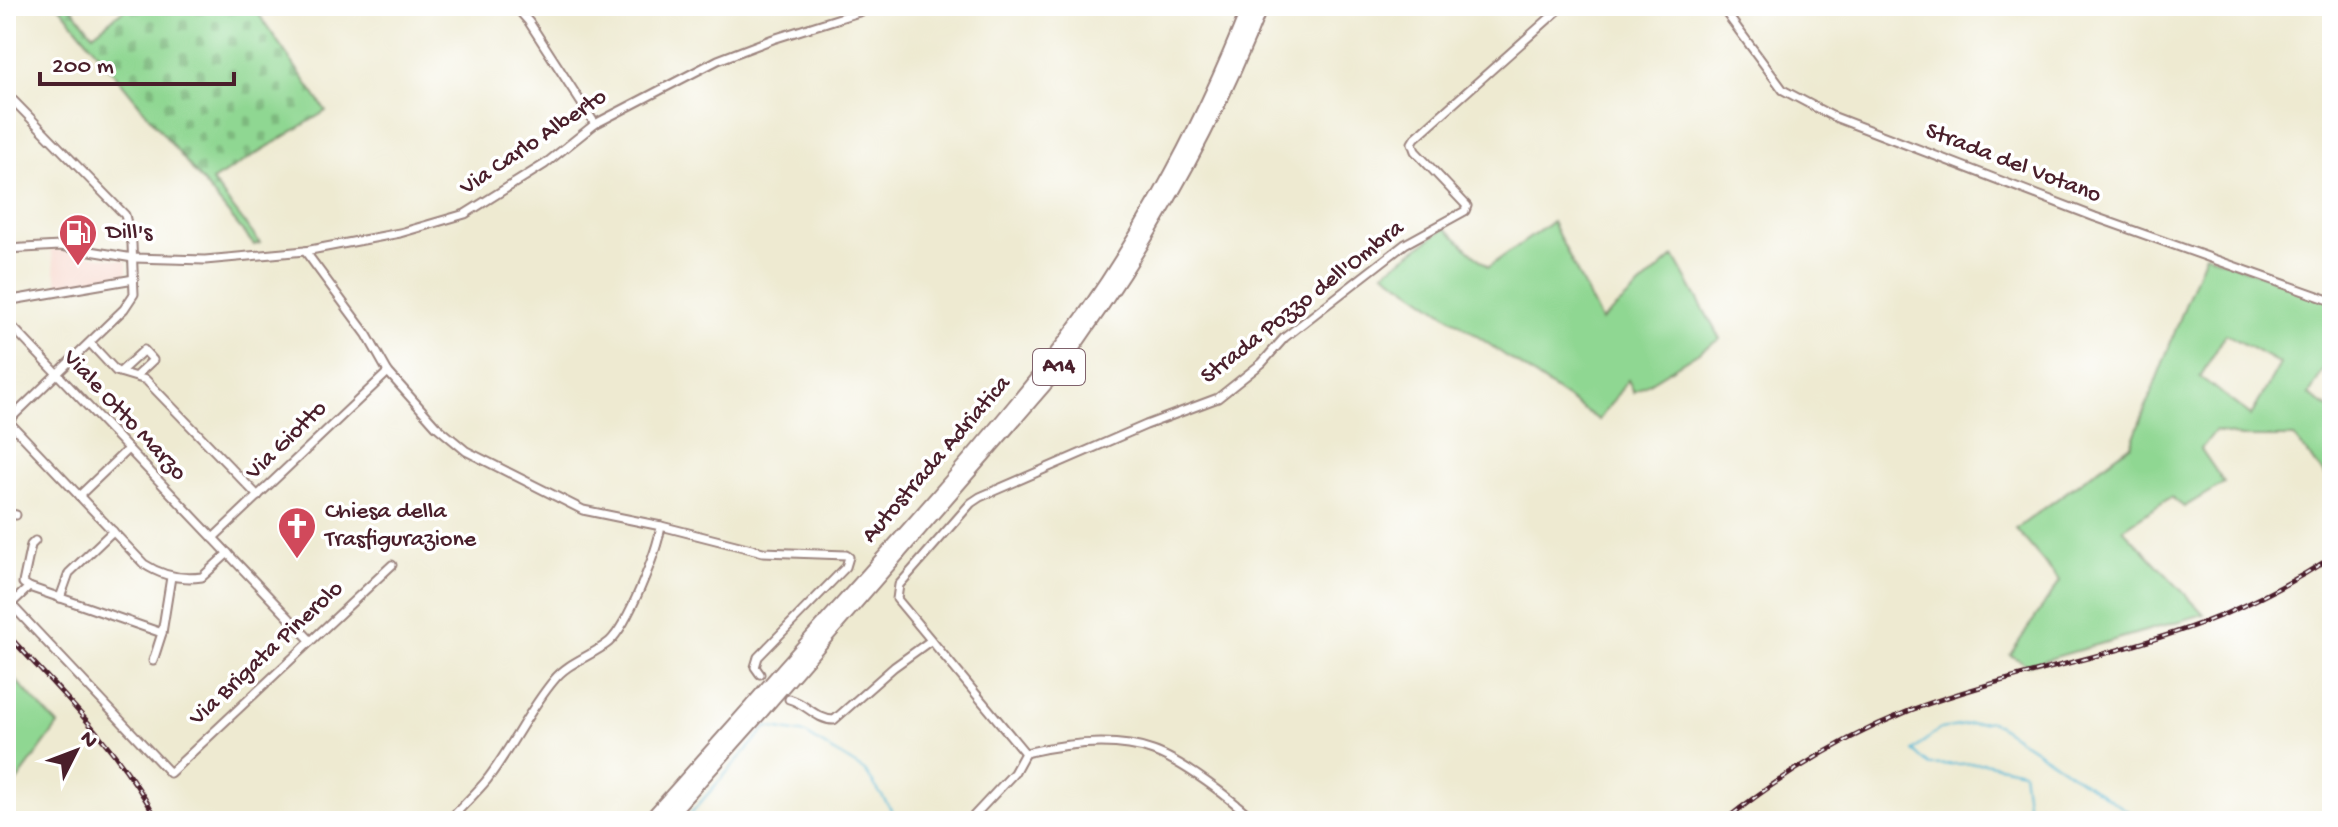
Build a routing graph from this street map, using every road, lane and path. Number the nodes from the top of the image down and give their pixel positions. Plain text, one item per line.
1 (515, 6) edge
2 (878, 6) edge
3 (1249, 6) edge
4 (1261, 6) edge
5 (1563, 6) edge
6 (1721, 6) edge
7 (6, 93) edge
8 (595, 124) junction
9 (6, 249) edge
10 (305, 251) junction
11 (133, 258) junction
12 (134, 279) junction
13 (6, 301) edge
14 (2332, 301) edge
15 (6, 320) edge
16 (90, 343) junction
17 (120, 372) junction
18 (388, 372) junction
19 (57, 374) junction
20 (136, 376) junction
21 (7, 422) edge
22 (128, 449) junction
23 (79, 496) junction
24 (258, 496) junction
25 (6, 513) edge
26 (16, 515) dead end
27 (661, 526) junction
28 (113, 531) junction
29 (213, 538) junction
30 (35, 541) dead end
31 (228, 553) junction
32 (392, 565) dead end
33 (171, 577) junction
34 (29, 587) junction
35 (60, 598) junction
36 (8, 602) edge
37 (162, 633) junction
38 (311, 641) junction
39 (930, 641) junction
40 (153, 661) dead end
41 (760, 674) dead end
42 (783, 678) junction
43 (789, 699) dead end
44 (757, 708) junction
45 (1025, 753) junction
46 (448, 821) edge
47 (649, 821) edge
48 (664, 821) edge
49 (969, 821) edge
50 (1255, 821) edge

1 - 8 street
2 - 8 street, Via Carlo Alberto
3 - 42 highway, Autostrada Adriatica / A14
4 - 42 highway, Autostrada Adriatica / A14
5 - 39 street, Strada Pozzo dell'Ombra
6 - 14 street, Strada del Votano
7 - 11 street
8 - 10 street, Via Carlo Alberto
9 - 11 street, Via Carlo Alberto
10 - 11 street, Via Carlo Alberto
10 - 18 street
11 - 12 street
12 - 13 street
12 - 16 street
15 - 19 street, Viale Otto Marzo
16 - 17 street
16 - 19 street
17 - 20 street
17 - 20 street
18 - 24 street, Via Giotto
18 - 27 street
19 - 21 street
19 - 22 street, Viale Otto Marzo
20 - 24 street
21 - 23 street
22 - 23 street
22 - 29 street, Viale Otto Marzo
23 - 28 street
24 - 29 street, Via Giotto
25 - 26 street
27 - 41 street
27 - 46 street
28 - 33 street
28 - 35 street
29 - 31 street, Viale Otto Marzo
30 - 34 street
31 - 33 street
31 - 38 street, Viale Otto Marzo
32 - 38 street, Via Brigata Pinerolo
33 - 37 street
34 - 35 street
34 - 36 street
35 - 37 street
36 - 38 street, Via Brigata Pinerolo
37 - 40 street
39 - 43 street
39 - 45 street, Strada Pozzo dell'Ombra
42 - 44 highway, Autostrada Adriatica / A14, bridge
44 - 47 highway, Autostrada Adriatica / A14
44 - 48 highway, Autostrada Adriatica / A14
45 - 49 street
45 - 50 street

